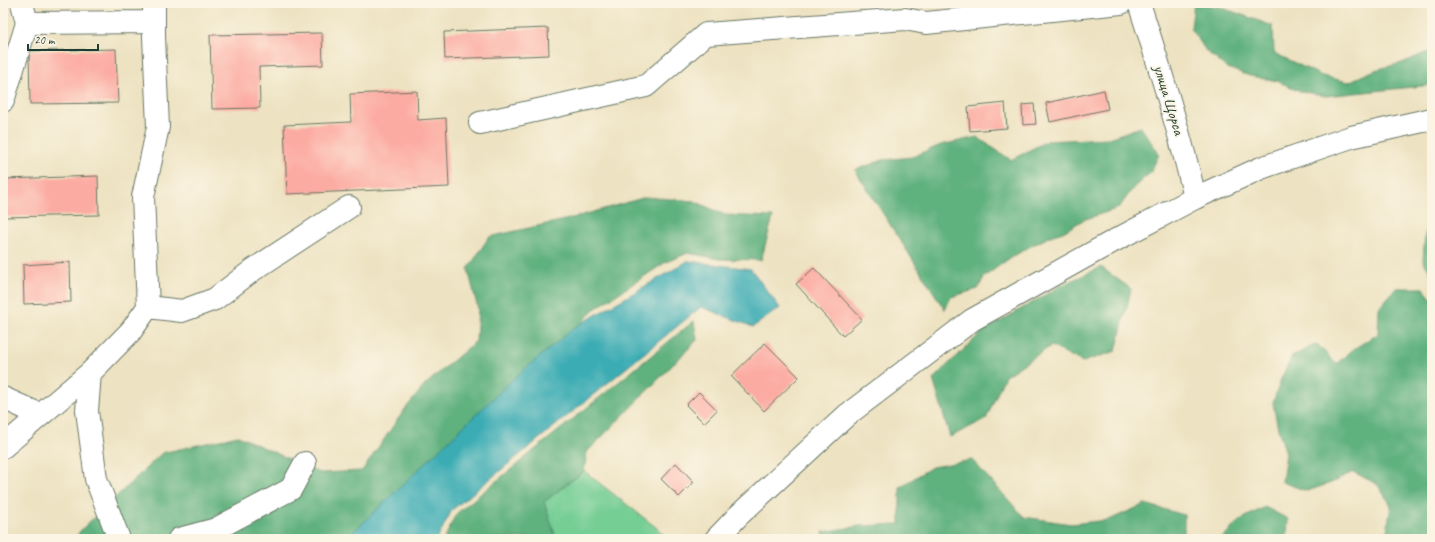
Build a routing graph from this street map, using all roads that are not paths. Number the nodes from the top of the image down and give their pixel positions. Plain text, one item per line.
1 (1121, 3) edge
2 (1139, 3) edge
3 (24, 13) edge
4 (154, 13) edge
5 (912, 15) edge
6 (3, 102) edge
7 (1432, 119) edge
8 (480, 123) dead end
9 (1195, 198) junction
10 (349, 207) dead end
11 (148, 307) junction
12 (90, 373) junction
13 (3, 398) edge
14 (41, 415) junction
15 (3, 447) edge
16 (305, 463) dead end
17 (119, 539) edge
18 (179, 539) edge
19 (716, 539) edge

1 - 5 main road
2 - 9 main road, улица Щорса
3 - 4 main road
3 - 6 main road
4 - 11 main road
5 - 8 main road
7 - 9 main road
9 - 19 main road
10 - 11 main road
11 - 12 main road
12 - 14 main road
12 - 17 main road
13 - 14 main road
14 - 15 main road
16 - 18 main road

